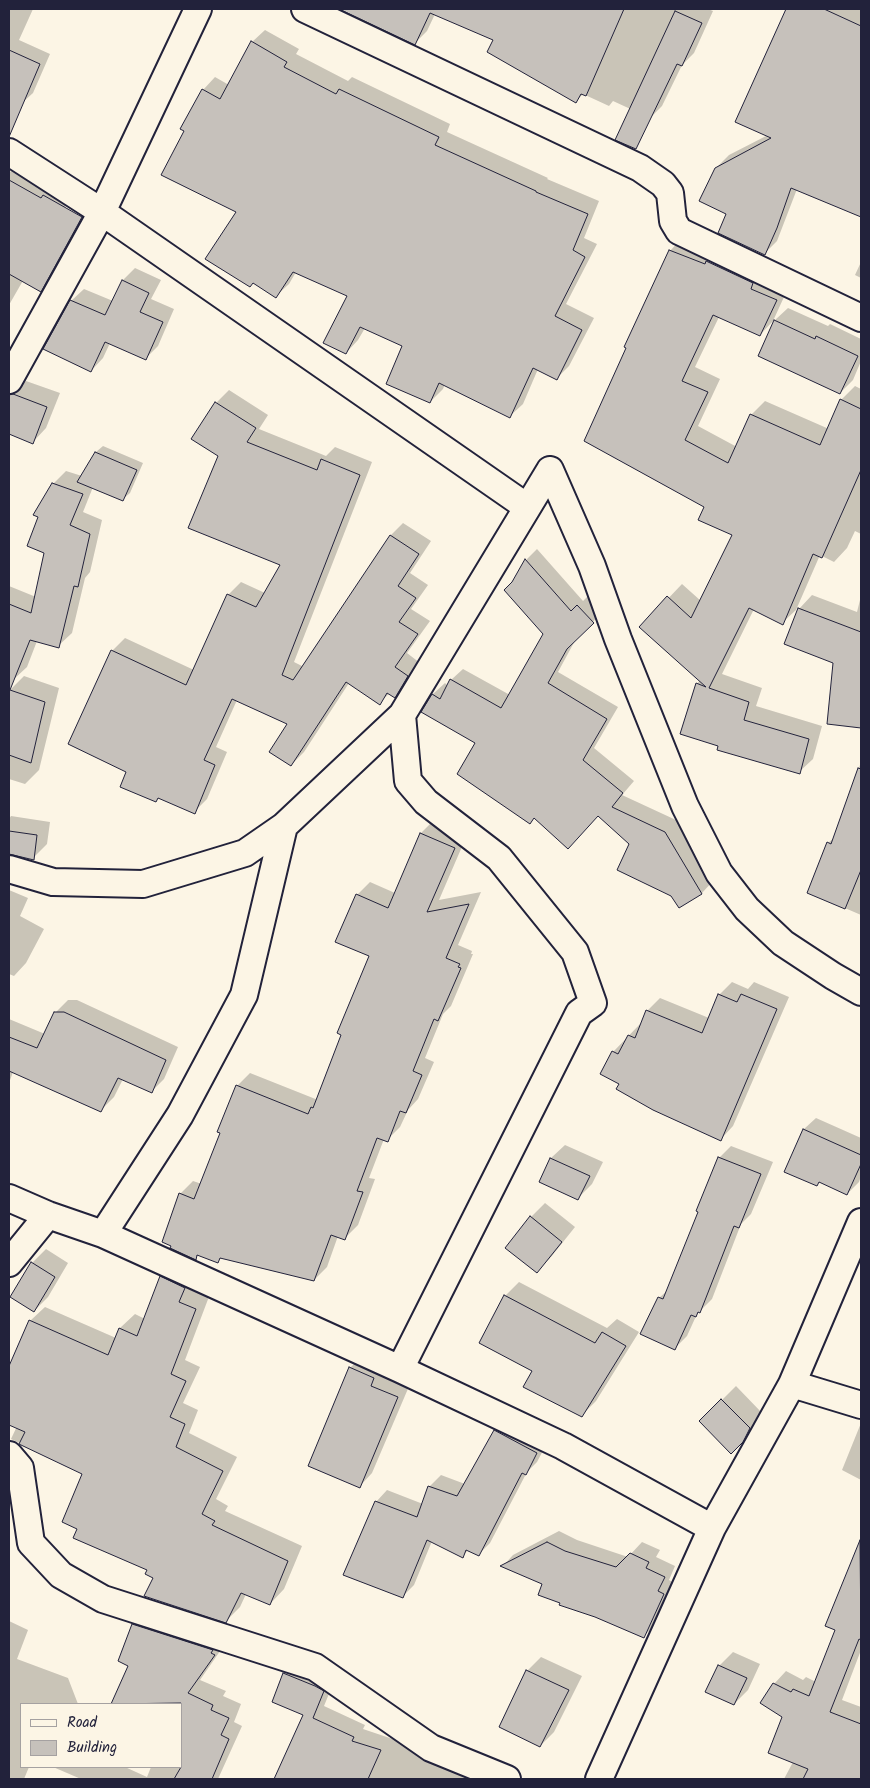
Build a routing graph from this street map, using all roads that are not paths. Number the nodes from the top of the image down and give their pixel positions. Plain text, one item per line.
1 (198, 9) edge
2 (305, 9) edge
3 (9, 152) edge
4 (102, 212) junction
5 (861, 318) edge
6 (9, 377) edge
7 (527, 507) junction
8 (402, 715) junction
9 (284, 826) junction
10 (9, 869) edge
11 (861, 992) edge
12 (9, 1198) edge
13 (48, 1215) junction
14 (861, 1222) edge
15 (103, 1234) junction
16 (9, 1263) edge
17 (400, 1369) junction
18 (792, 1384) junction
19 (861, 1405) edge
20 (9, 1455) edge
21 (712, 1528) junction
22 (507, 1779) edge
23 (599, 1779) edge

1 - 4 street
2 - 5 street
3 - 4 street
4 - 6 street
4 - 7 street
7 - 8 street
7 - 11 street
8 - 9 street
8 - 17 street
9 - 10 street
9 - 15 street
12 - 13 street
13 - 15 street
13 - 16 street
14 - 18 street
15 - 17 street
17 - 21 street
18 - 19 street
18 - 21 street
20 - 22 street
21 - 23 street

